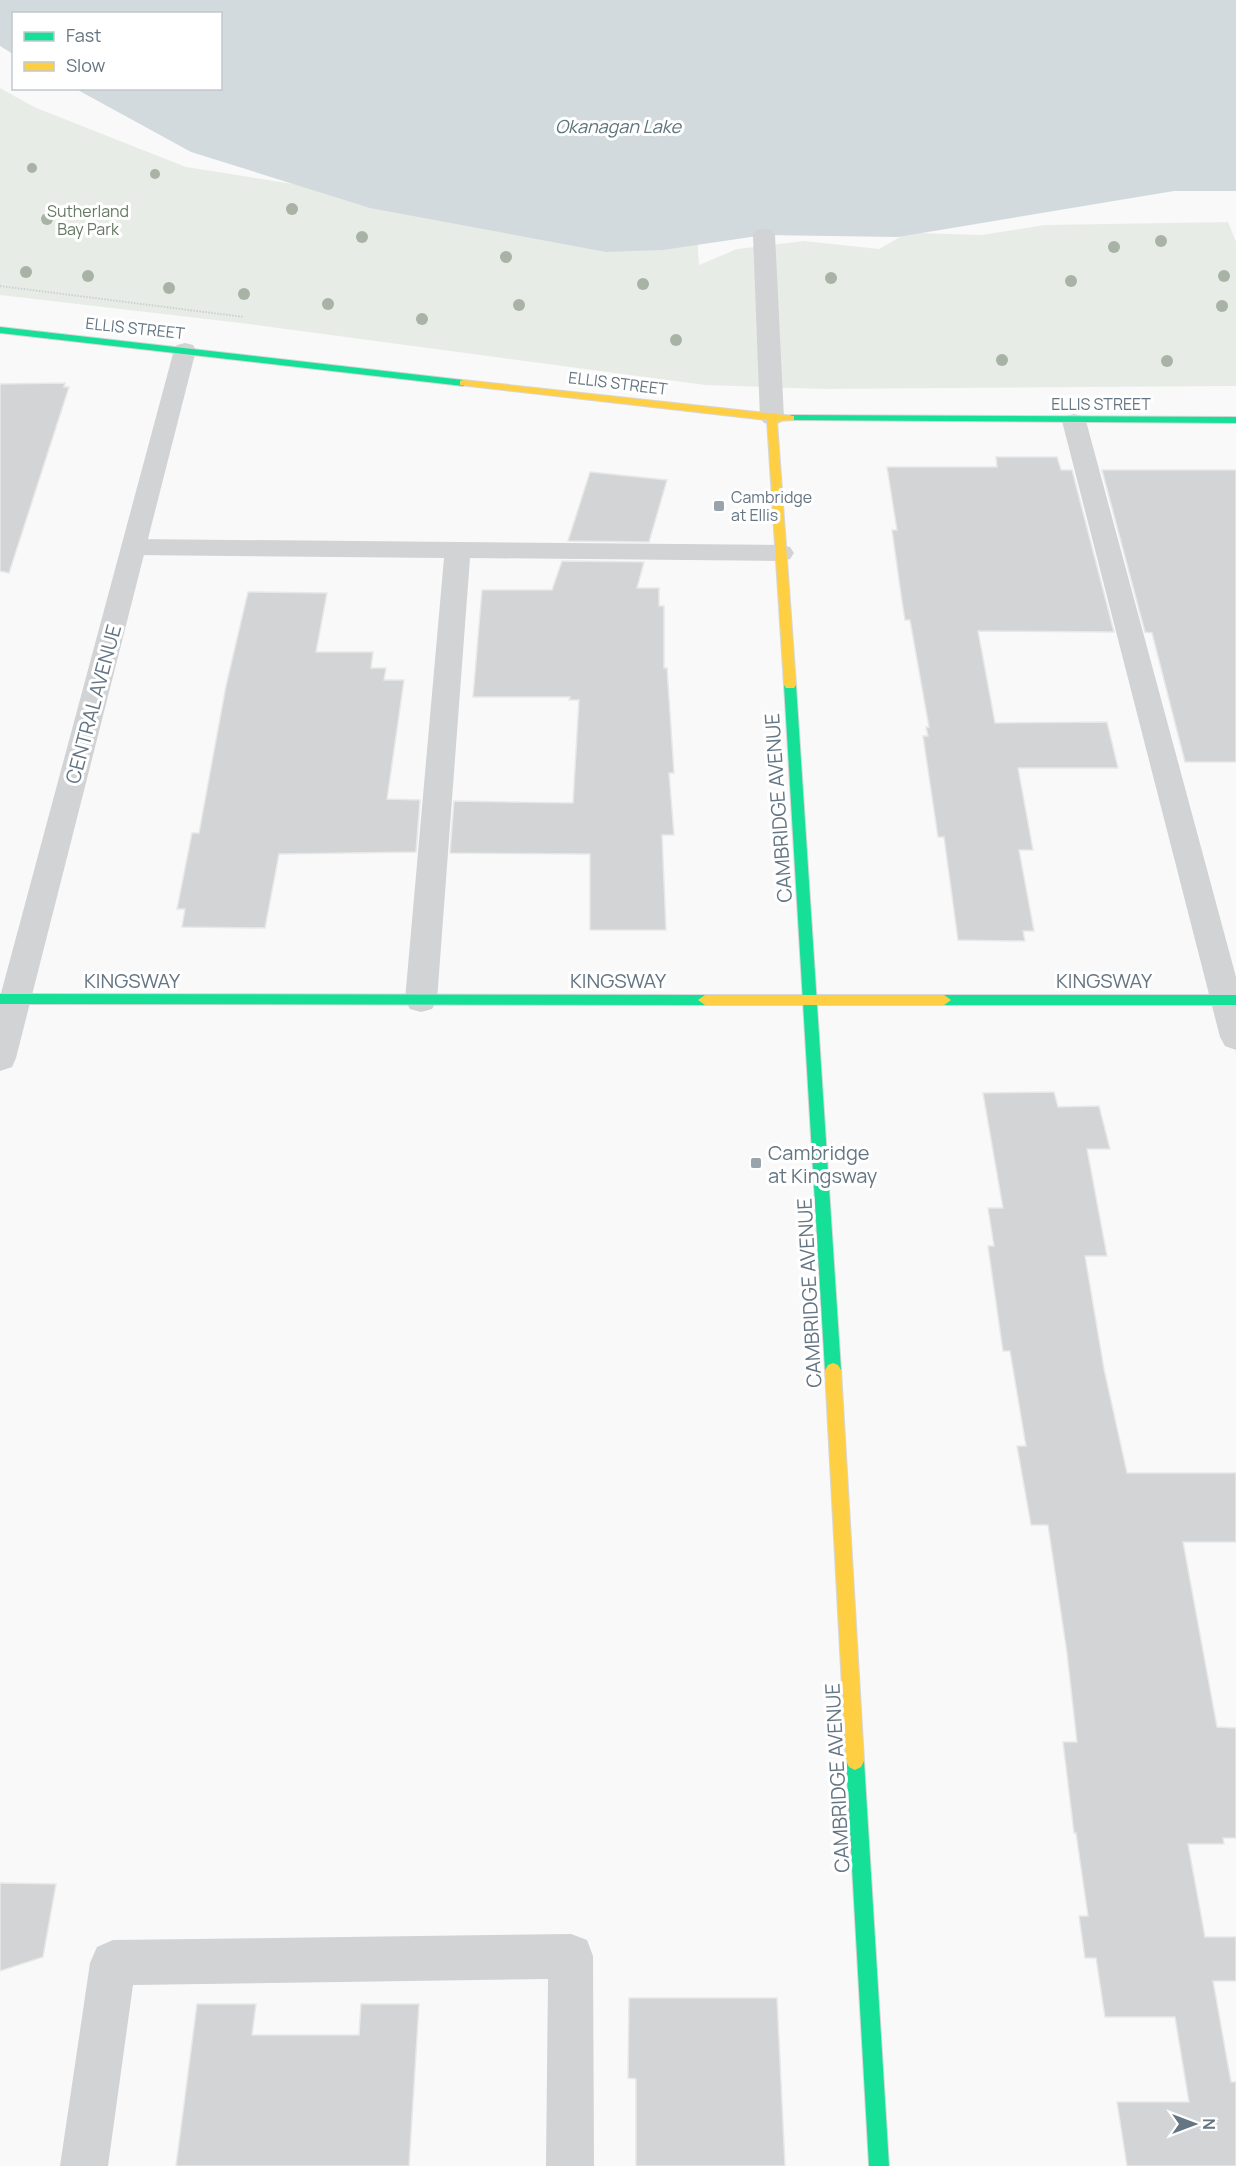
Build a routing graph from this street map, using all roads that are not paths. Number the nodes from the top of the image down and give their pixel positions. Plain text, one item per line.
1 (764, 235) dead end
2 (0, 330) edge
3 (185, 350) junction
4 (772, 418) junction
5 (1236, 420) edge
6 (1074, 421) junction
7 (134, 547) junction
8 (458, 550) junction
9 (781, 553) junction
10 (8, 999) edge
11 (811, 999) junction
12 (421, 1000) junction
13 (1231, 1000) edge
14 (1236, 1037) edge
15 (0, 1059) edge
16 (84, 2166) edge
17 (570, 2166) edge
18 (879, 2166) edge

1 - 4 street
2 - 3 street, ELLIS STREET
3 - 4 street, ELLIS STREET
3 - 7 street, CENTRAL AVENUE
4 - 6 street, ELLIS STREET
4 - 9 street, CAMBRIDGE AVENUE
5 - 6 street, ELLIS STREET
6 - 13 street
7 - 8 street
7 - 10 street, CENTRAL AVENUE
8 - 9 street
8 - 12 street
9 - 11 street, CAMBRIDGE AVENUE
10 - 12 street, KINGSWAY
10 - 15 street, CENTRAL AVENUE
11 - 12 street, KINGSWAY
11 - 13 street, KINGSWAY
11 - 18 street, CAMBRIDGE AVENUE
13 - 14 street
16 - 17 street

